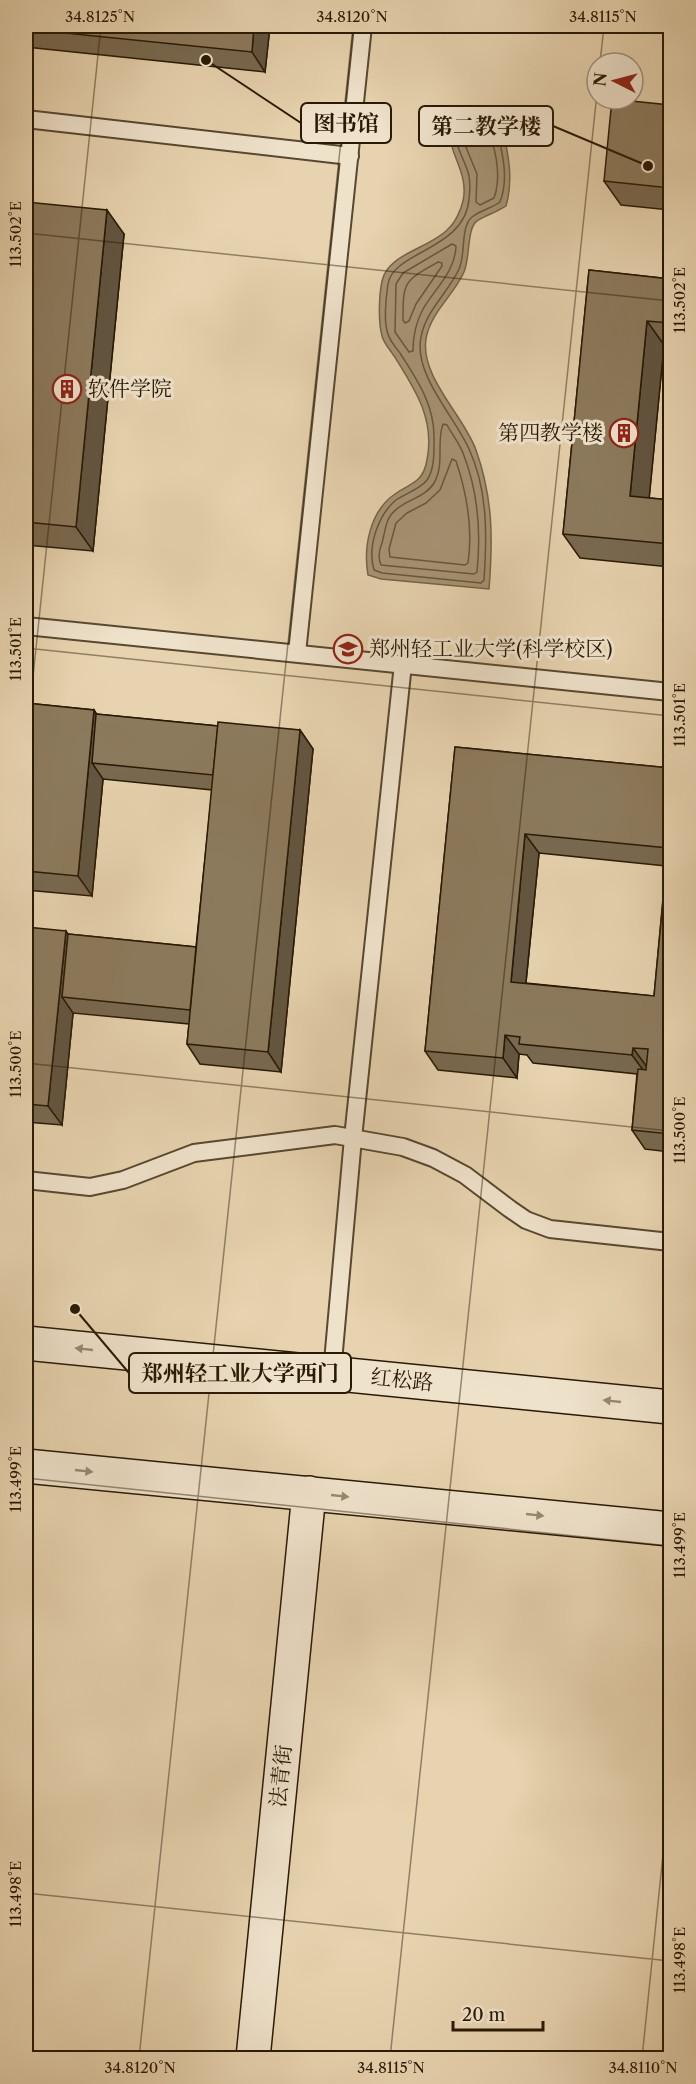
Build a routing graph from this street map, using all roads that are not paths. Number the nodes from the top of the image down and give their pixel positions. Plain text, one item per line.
1 (363, 26) edge
2 (26, 119) edge
3 (350, 156) junction
4 (26, 626) edge
5 (297, 653) junction
6 (403, 664) junction
7 (670, 692) edge
8 (353, 1138) junction
9 (26, 1180) edge
10 (670, 1242) edge
11 (26, 1343) edge
12 (332, 1373) junction
13 (670, 1407) edge
14 (26, 1466) edge
15 (309, 1493) junction
16 (670, 1529) edge
17 (253, 2058) edge

1 - 3 lane
2 - 3 lane
3 - 5 lane
4 - 5 lane
5 - 6 lane
6 - 7 lane
6 - 8 lane
8 - 9 lane
8 - 10 lane
8 - 12 lane
12 -> 11 main road, 红松路
13 -> 12 main road, 红松路
14 -> 15 main road
15 -> 16 main road
15 - 17 main road, 法青街

